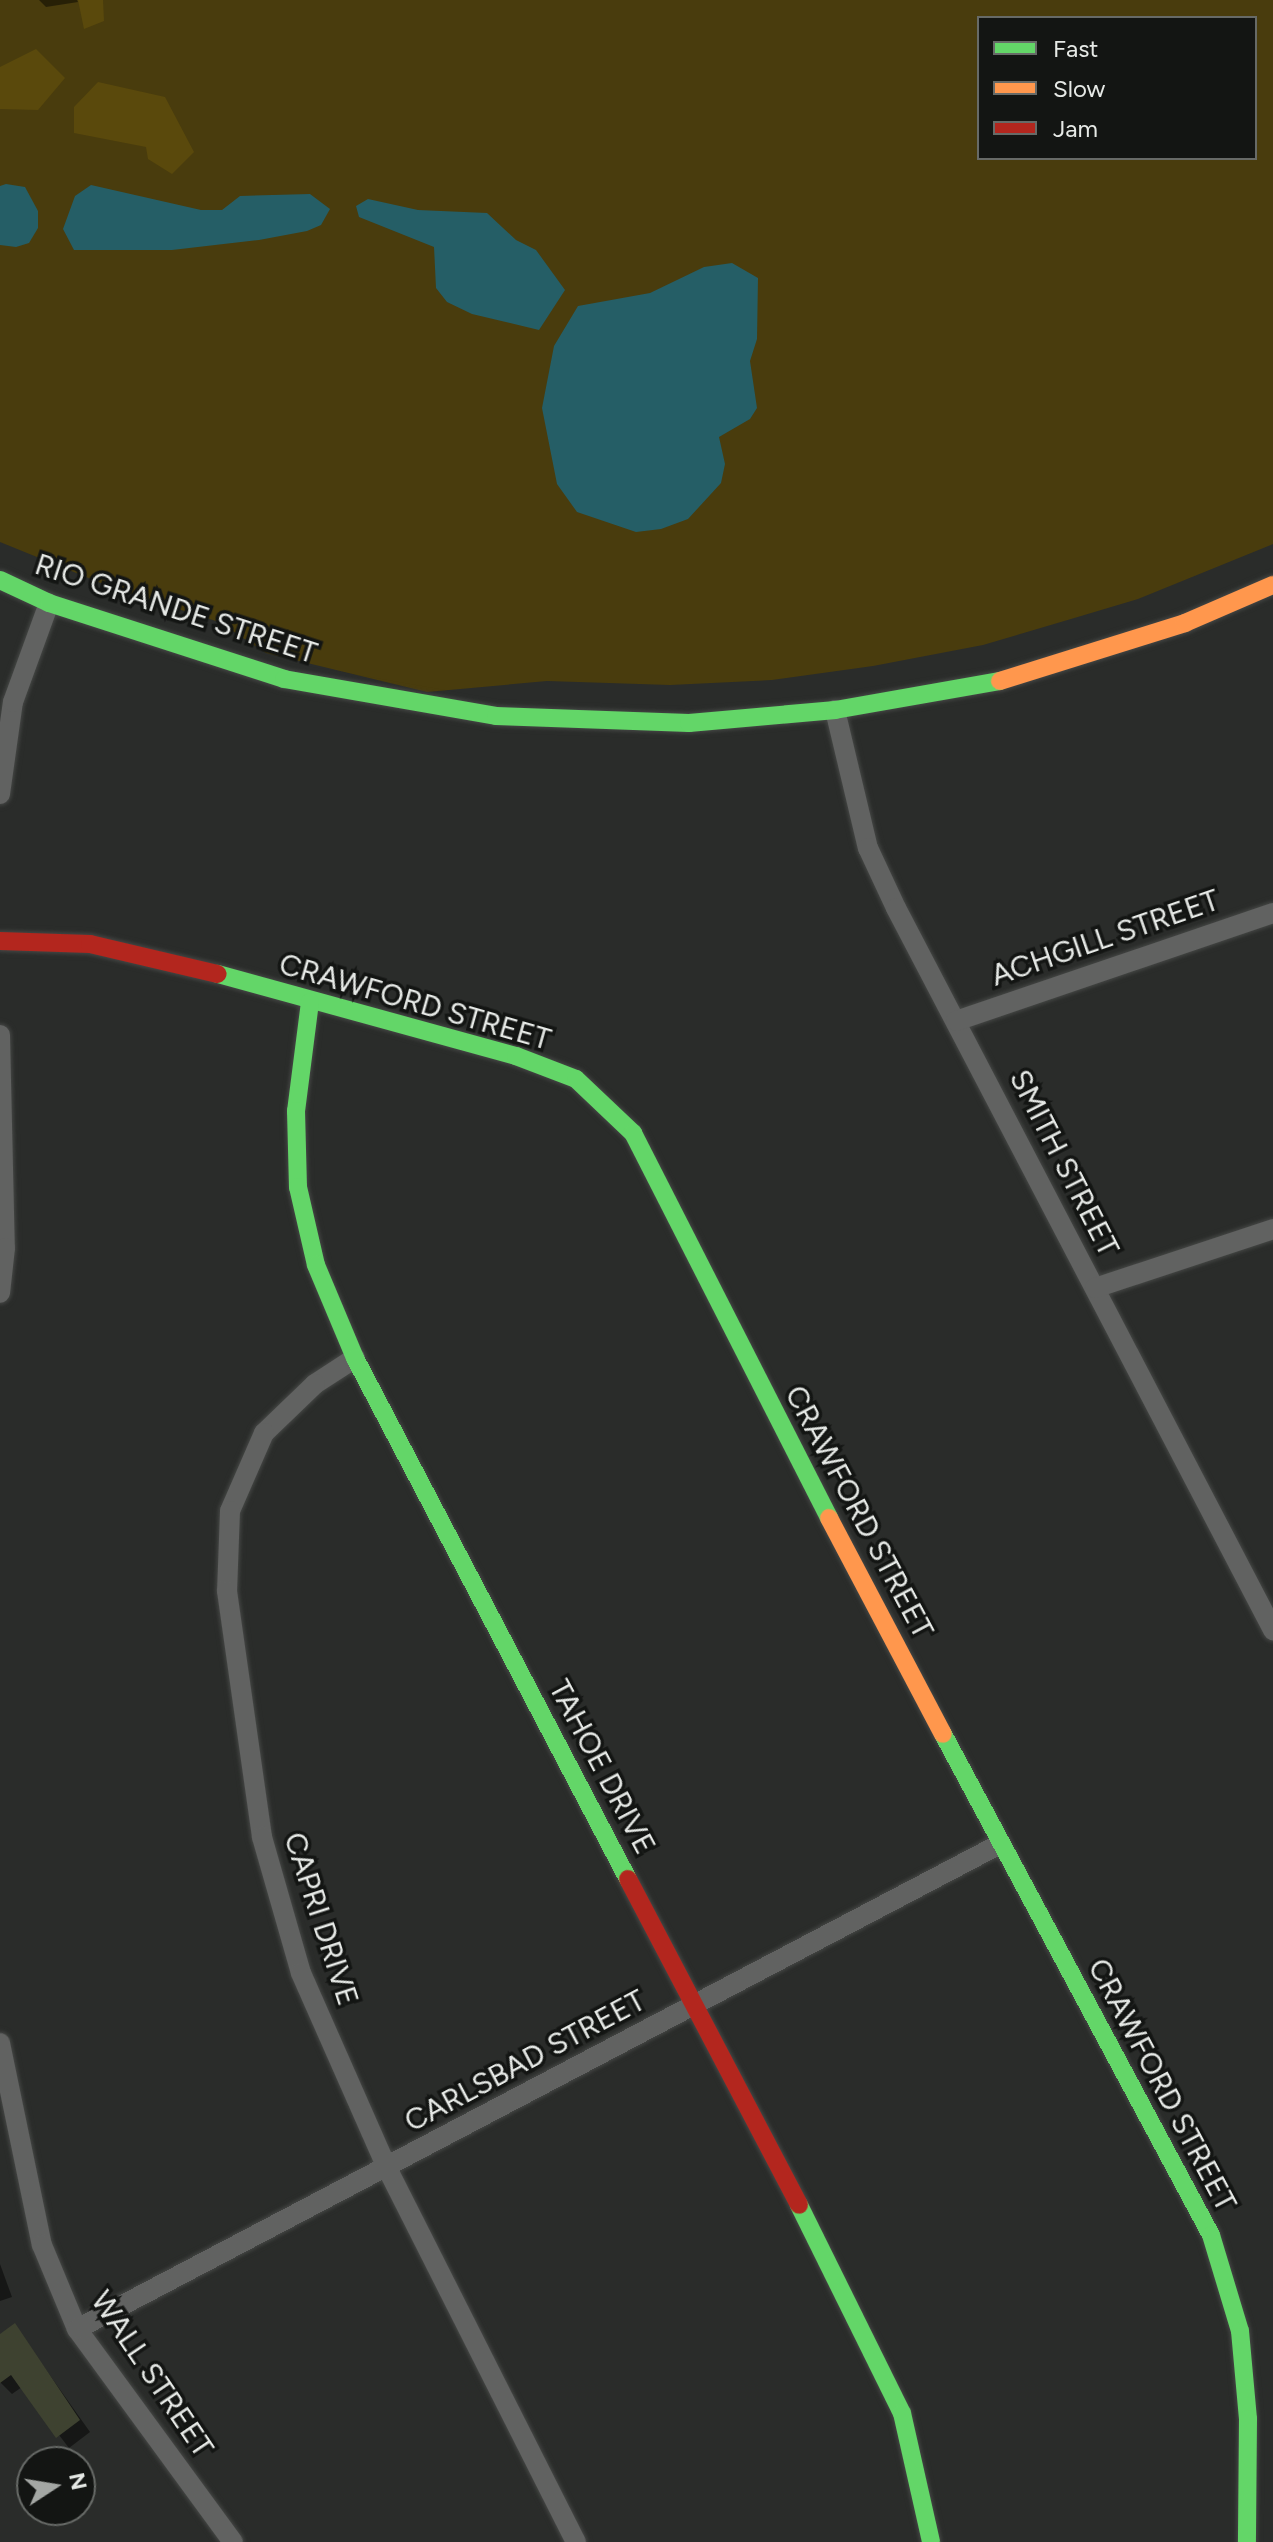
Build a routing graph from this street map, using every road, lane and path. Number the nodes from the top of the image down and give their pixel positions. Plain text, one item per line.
1 (0, 580) edge
2 (1273, 585) edge
3 (49, 603) junction
4 (835, 710) junction
5 (0, 794) edge
6 (1273, 913) edge
7 (0, 941) edge
8 (310, 1002) junction
9 (956, 1021) junction
10 (0, 1035) edge
11 (1273, 1229) edge
12 (1095, 1288) junction
13 (0, 1293) edge
14 (355, 1358) junction
15 (1273, 1630) edge
16 (1000, 1844) junction
17 (695, 2005) junction
18 (0, 2043) edge
19 (387, 2168) junction
20 (77, 2329) junction
21 (233, 2542) edge
22 (576, 2542) edge
23 (931, 2542) edge
24 (1247, 2542) edge

1 - 3 street, RIO GRANDE STREET
2 - 4 street, RIO GRANDE STREET
3 - 4 street, RIO GRANDE STREET
3 - 5 street
4 - 9 street, SMITH STREET
6 - 9 street, ACHGILL STREET
7 - 8 street, CRAWFORD STREET
8 - 14 street, TAHOE DRIVE
8 - 16 street, CRAWFORD STREET
9 - 12 street, SMITH STREET
10 - 13 street
11 - 12 street
12 - 15 street, SMITH STREET
14 - 17 street, TAHOE DRIVE
14 - 19 street, CAPRI DRIVE
16 - 17 street, CARLSBAD STREET
16 - 24 street, CRAWFORD STREET
17 - 19 street, CARLSBAD STREET
17 - 23 street, TAHOE DRIVE
18 - 20 street, WALL STREET
19 - 20 street, CARLSBAD STREET
19 - 22 street, CAPRI DRIVE
20 - 21 street, WALL STREET

